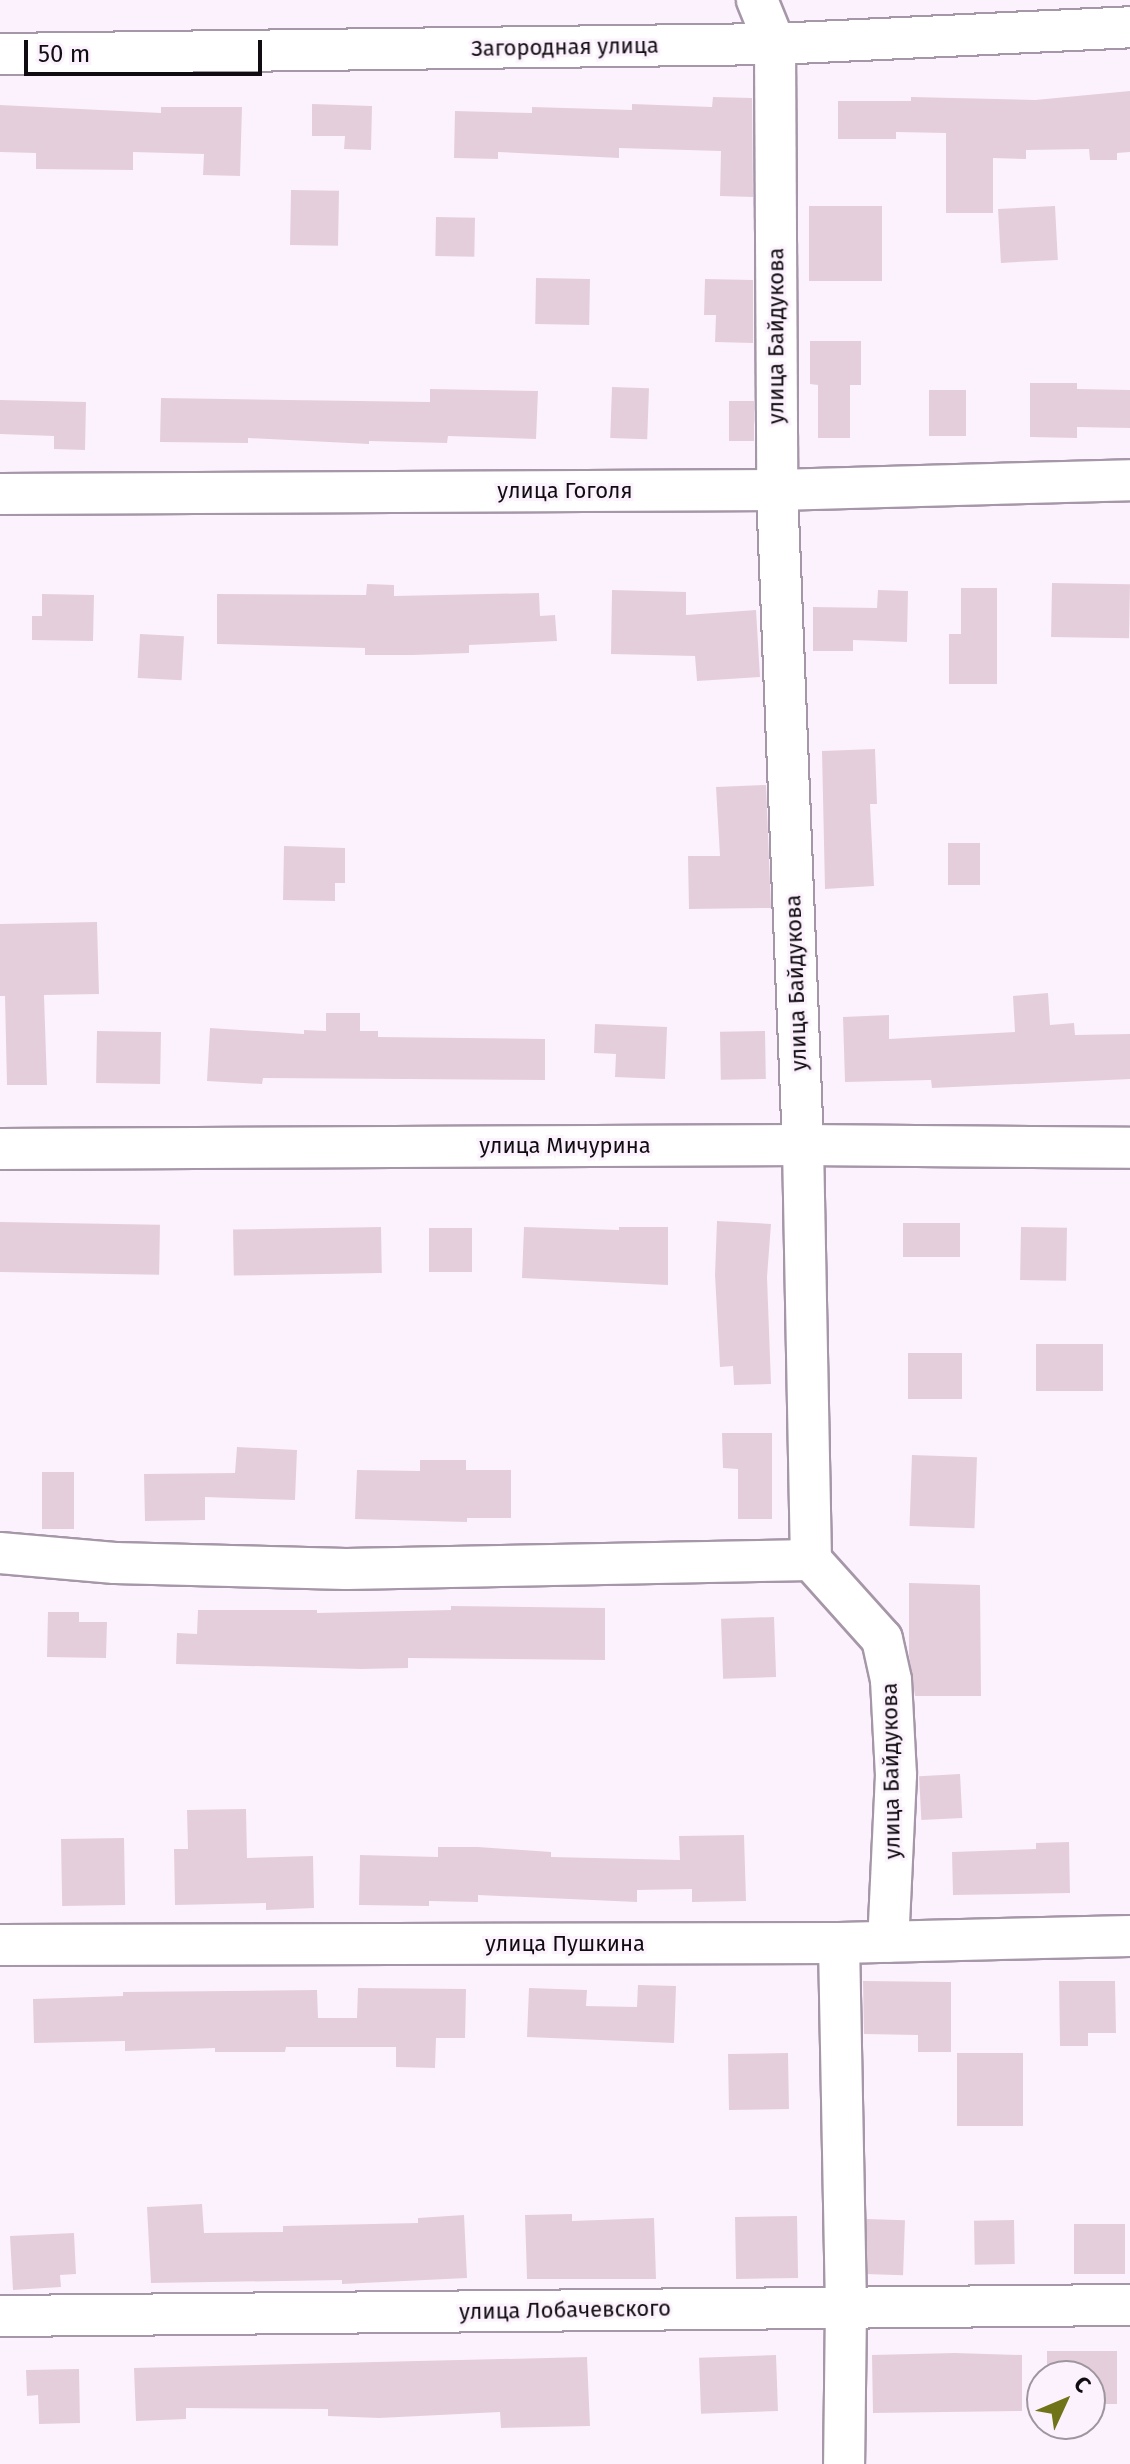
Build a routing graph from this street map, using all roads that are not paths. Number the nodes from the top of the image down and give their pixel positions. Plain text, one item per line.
1 (757, 0) edge
2 (1130, 27) edge
3 (775, 44) junction
4 (0, 54) edge
5 (1130, 480) edge
6 (777, 490) junction
7 (0, 494) edge
8 (803, 1145) junction
9 (1130, 1148) edge
10 (0, 1149) edge
11 (0, 1553) edge
12 (811, 1560) junction
13 (1130, 1936) edge
14 (888, 1942) junction
15 (839, 1943) junction
16 (0, 1945) edge
17 (1130, 2305) edge
18 (846, 2307) junction
19 (0, 2316) edge
20 (844, 2464) edge

1 - 3 street, улица Байдукова
2 - 3 street, Загородная улица
3 - 4 street, Загородная улица
3 - 6 street, улица Байдукова
5 - 6 street, улица Гоголя
6 - 7 street, улица Гоголя
6 - 8 street, улица Байдукова
8 - 9 street, улица Мичурина
8 - 10 street, улица Мичурина
8 - 12 street, улица Байдукова
11 - 12 street
12 - 14 street, улица Байдукова
13 - 14 street, улица Пушкина
14 - 15 street, улица Пушкина
15 - 16 street, улица Пушкина
15 - 18 street
17 - 18 street, улица Лобачевского
18 - 19 street, улица Лобачевского
18 - 20 street

